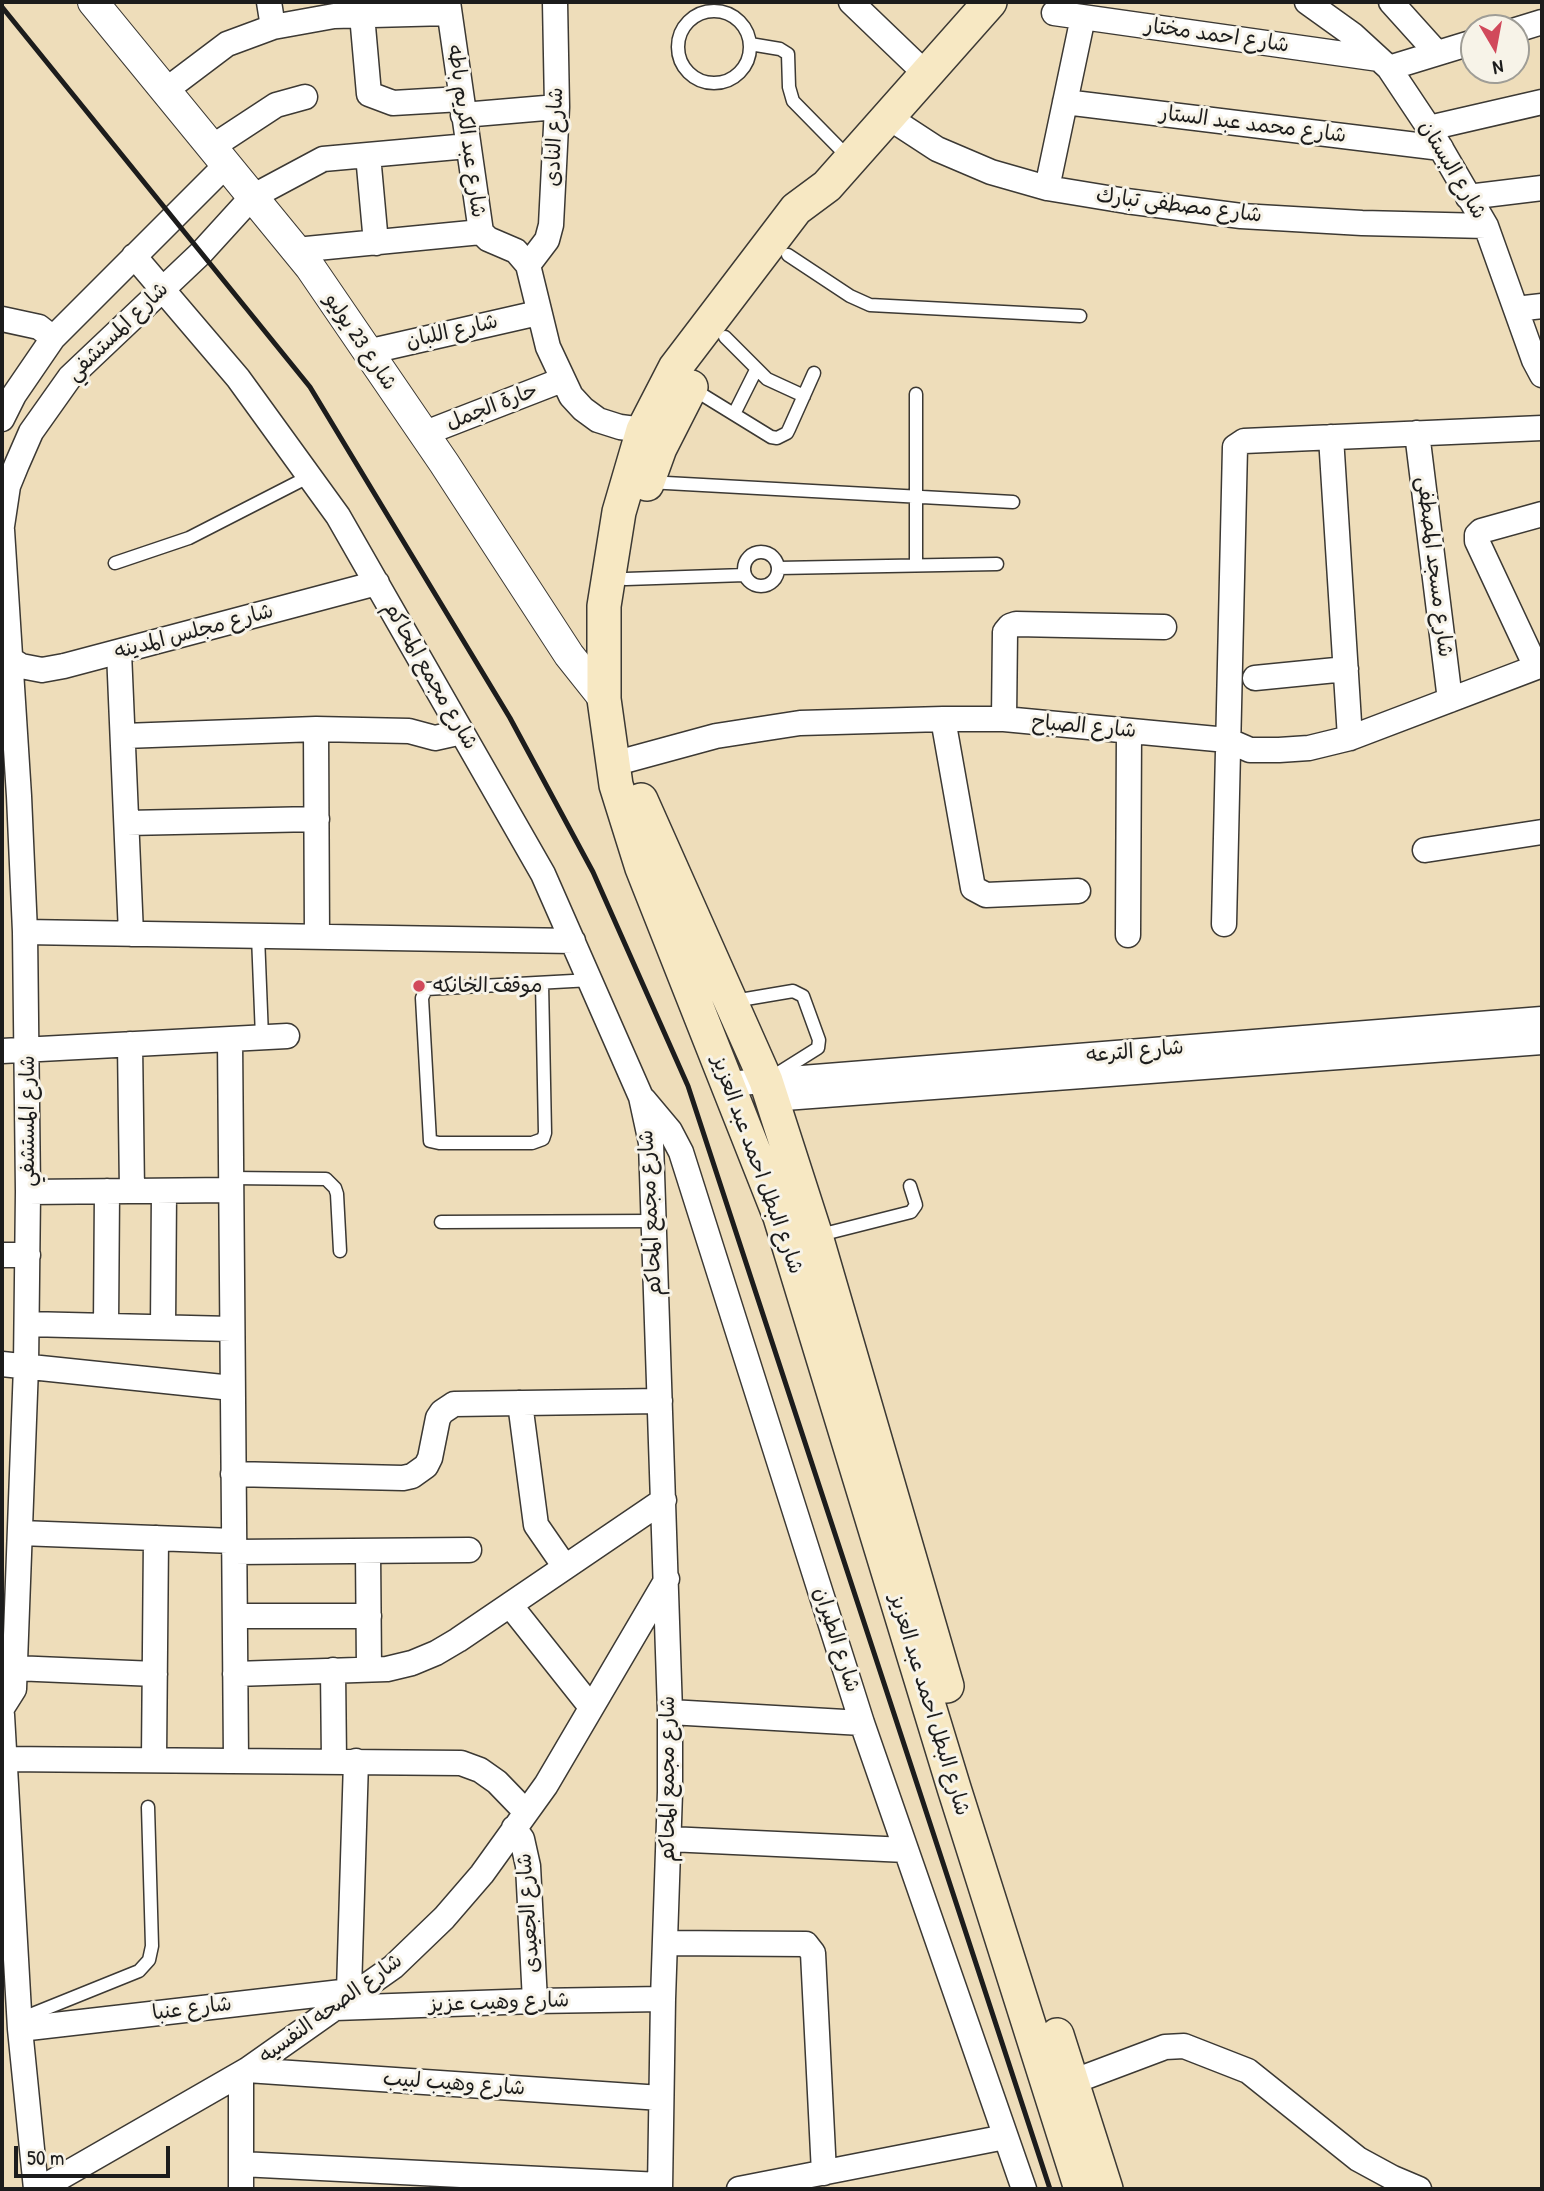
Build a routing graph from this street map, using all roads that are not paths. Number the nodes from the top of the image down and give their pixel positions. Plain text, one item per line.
1 (93, 2) edge
2 (269, 2) edge
3 (555, 2) edge
4 (990, 2) edge
5 (1307, 2) edge
6 (1391, 2) edge
7 (856, 3) edge
8 (449, 7) edge
9 (1054, 13) dead end
10 (362, 15) junction
11 (1083, 17) junction
12 (273, 27) junction
13 (750, 44) junction
14 (1460, 47) edge
15 (1437, 54) junction
16 (1384, 64) junction
17 (926, 74) junction
18 (166, 90) junction
19 (305, 97) dead end
20 (1065, 102) junction
21 (1542, 102) edge
22 (462, 107) junction
23 (557, 107) junction
24 (888, 117) junction
25 (1435, 138) junction
26 (468, 146) junction
27 (368, 155) junction
28 (219, 156) junction
29 (851, 160) junction
30 (827, 186) junction
31 (1047, 188) junction
32 (1542, 188) edge
33 (252, 197) junction
34 (1468, 197) junction
35 (1486, 226) junction
36 (481, 232) junction
37 (376, 243) junction
38 (296, 250) junction
39 (788, 255) junction
40 (134, 257) junction
41 (528, 265) junction
42 (162, 289) junction
43 (1542, 306) edge
44 (1516, 309) junction
45 (538, 313) junction
46 (1080, 316) dead end
47 (2, 319) edge
48 (725, 337) junction
49 (53, 338) junction
50 (367, 352) junction
51 (756, 370) junction
52 (814, 373) dead end
53 (1542, 376) edge
54 (562, 380) junction
55 (691, 387) junction
56 (916, 394) dead end
57 (804, 396) junction
58 (734, 414) junction
59 (2, 419) edge
60 (1542, 428) edge
61 (643, 430) junction
62 (1418, 433) junction
63 (423, 434) junction
64 (1331, 437) junction
65 (310, 476) junction
66 (648, 482) junction
67 (5, 486) edge
68 (915, 496) junction
69 (1013, 502) dead end
70 (1542, 514) edge
71 (2, 528) edge
72 (115, 563) dead end
73 (997, 564) dead end
74 (916, 565) junction
75 (778, 568) junction
76 (745, 575) junction
77 (626, 579) junction
78 (377, 583) junction
79 (1164, 627) dead end
80 (119, 652) junction
81 (7, 656) edge
82 (1539, 666) edge
83 (1346, 669) junction
84 (1255, 678) dead end
85 (604, 699) junction
86 (1450, 700) junction
87 (943, 719) junction
88 (1004, 719) junction
89 (316, 729) junction
90 (1129, 731) junction
91 (462, 732) junction
92 (124, 736) junction
93 (1350, 738) junction
94 (1227, 740) junction
95 (622, 762) junction
96 (317, 819) junction
97 (127, 823) junction
98 (1542, 832) edge
99 (1426, 850) dead end
100 (1078, 891) dead end
101 (1224, 924) dead end
102 (25, 932) junction
103 (131, 934) junction
104 (1128, 935) dead end
105 (258, 936) junction
106 (317, 937) junction
107 (573, 941) junction
108 (591, 980) junction
109 (542, 983) junction
110 (729, 1002) junction
111 (1542, 1019) edge
112 (287, 1036) dead end
113 (262, 1037) junction
114 (230, 1039) junction
115 (1542, 1042) edge
116 (130, 1044) junction
117 (27, 1049) junction
118 (2, 1051) edge
119 (727, 1084) junction
120 (769, 1090) junction
121 (641, 1097) junction
122 (231, 1184) junction
123 (910, 1186) dead end
124 (107, 1191) junction
125 (132, 1191) junction
126 (164, 1191) junction
127 (28, 1192) junction
128 (653, 1221) junction
129 (441, 1222) dead end
130 (816, 1236) junction
131 (341, 1251) dead end
132 (2, 1255) edge
133 (28, 1255) junction
134 (27, 1324) junction
135 (106, 1326) junction
136 (163, 1327) junction
137 (231, 1329) junction
138 (14, 1365) edge
139 (232, 1388) junction
140 (660, 1401) junction
141 (520, 1403) junction
142 (233, 1474) junction
143 (664, 1500) junction
144 (20, 1533) junction
145 (156, 1538) junction
146 (234, 1547) junction
147 (469, 1550) dead end
148 (368, 1551) junction
149 (565, 1567) junction
150 (667, 1578) junction
151 (510, 1605) junction
152 (235, 1616) junction
153 (369, 1616) junction
154 (14, 1668) junction
155 (369, 1669) junction
156 (332, 1671) junction
157 (155, 1674) junction
158 (235, 1674) junction
159 (592, 1707) junction
160 (2, 1708) edge
161 (670, 1712) junction
162 (2, 1715) edge
163 (862, 1723) junction
164 (154, 1758) junction
165 (3, 1759) edge
166 (236, 1759) junction
167 (345, 1761) junction
168 (148, 1807) dead end
169 (520, 1820) junction
170 (669, 1839) junction
171 (906, 1850) junction
172 (665, 1943) junction
173 (349, 1996) junction
174 (663, 2000) junction
175 (535, 2001) junction
176 (20, 2024) junction
177 (244, 2072) junction
178 (1072, 2082) junction
179 (660, 2098) junction
180 (1005, 2137) junction
181 (241, 2164) junction
182 (824, 2173) junction
183 (660, 2187) edge
184 (38, 2189) edge
185 (241, 2189) edge
186 (738, 2189) edge
187 (1024, 2189) edge
188 (1081, 2189) edge
189 (1106, 2189) edge
190 (1419, 2189) edge

1 - 18 street, شارع 23 يوليو
2 - 12 street
3 - 23 street, شارع النادى
4 - 17 main road, شارع البطل احمد عبد العزيز
5 - 16 street, شارع البستان
6 - 15 street
7 - 17 street
8 - 10 street
8 - 22 street, شارع عبد الكريم باطه
9 - 11 street, شارع احمد مختار
10 - 12 street
10 - 22 street
11 - 16 street, شارع احمد مختار
11 - 20 street
12 - 18 street
13 - 13 lane
13 - 29 lane
14 - 15 street, شارع احمد مختار
15 - 16 street, شارع احمد مختار
16 - 25 street, شارع البستان
17 - 24 main road, شارع البطل احمد عبد العزيز
18 - 28 street, شارع 23 يوليو
19 - 28 street, شارع المستشفي
20 - 25 street, شارع محمد عبد الستار
20 - 31 street
21 - 25 street, شارع محمد عبد الستار
22 - 23 street
22 - 26 street, شارع عبد الكريم باطه
23 - 41 street, شارع النادى
24 - 29 main road, شارع البطل احمد عبد العزيز
24 - 31 street, شارع مصطفى تبارك
25 - 34 street, شارع البستان
26 - 27 street, شارع المستشفي
26 - 36 street, شارع عبد الكريم باطه
27 - 33 street, شارع المستشفي
27 - 37 street
28 - 33 street, شارع 23 يوليو
28 - 40 street, شارع المستشفي
29 - 30 main road, شارع البطل احمد عبد العزيز
30 - 39 main road, شارع البطل احمد عبد العزيز
30 - 61 main road, شارع البطل احمد عبد العزيز
31 - 35 street, شارع مصطفى تبارك
32 - 34 street
33 - 38 street, شارع 23 يوليو
33 - 42 street, شارع المستشفي
34 - 35 street, شارع البستان
35 - 44 street, شارع البستان
36 - 37 street
36 - 41 street, شارع عبد الكريم باطه
37 - 38 street
38 - 50 street, شارع 23 يوليو
39 - 46 lane
39 - 48 main road, شارع البطل احمد عبد العزيز
40 - 42 street, شارع مجمع المحاكم
40 - 49 street, شارع المستشفي
41 - 45 street
42 - 65 street, شارع مجمع المحاكم
42 - 67 street, شارع المستشفي
43 - 44 street
44 - 53 street, شارع البستان
45 - 50 street, شارع اللبان
45 - 54 street
47 - 49 street
48 - 51 lane
48 - 55 main road, شارع البطل احمد عبد العزيز
49 - 59 street, شارع المستشفي
50 - 63 street, شارع 23 يوليو
51 - 57 lane
51 - 58 lane
52 - 57 lane
54 - 61 street
54 - 63 street, حارة الجمل
55 - 58 lane
55 - 66 main road, شارع البطل احمد عبد العزيز
56 - 68 lane
57 - 58 lane
60 - 62 street
61 - 85 main road, شارع البطل احمد عبد العزيز
62 - 64 street
62 - 86 street, شارع مسجد المصطفى
63 - 85 street, شارع 23 يوليو
64 - 83 street
64 - 94 street
65 - 72 lane
65 - 78 street, شارع مجمع المحاكم
66 - 68 lane
66 - 77 main road, شارع البطل احمد عبد العزيز
67 - 71 street, شارع المستشفي
68 - 69 lane
68 - 74 lane
70 - 82 street
71 - 81 street, شارع المستشفي
73 - 74 lane
74 - 75 lane
75 - 76 lane
75 - 76 lane
76 - 77 lane
77 - 95 main road, شارع البطل احمد عبد العزيز
78 - 80 street, شارع مجلس المدينه
78 - 91 street, شارع مجمع المحاكم
79 - 88 street
80 - 81 street, شارع مجلس المدينه
80 - 92 street
81 - 102 street, شارع المستشفي
82 - 86 street, شارع الصباح
83 - 84 street
83 - 93 street
85 - 95 main road, شارع البطل احمد عبد العزيز
86 - 93 street, شارع الصباح
87 - 88 street, شارع الصباح
87 - 95 street, شارع الصباح
87 - 100 street
88 - 90 street, شارع الصباح
89 - 91 street
89 - 92 street
89 - 96 street
90 - 94 street, شارع الصباح
90 - 104 street
91 - 107 street, شارع مجمع المحاكم
92 - 97 street
93 - 94 street, شارع الصباح
94 - 101 street
95 - 110 main road, شارع البطل احمد عبد العزيز
95 - 119 main road, شارع البطل احمد عبد العزيز
96 - 97 street
96 - 106 street
97 - 103 street
98 - 99 street
102 - 103 street
102 - 117 street, شارع المستشفي
103 - 105 street
105 - 106 street
105 - 113 lane
106 - 107 street
107 - 108 street, شارع مجمع المحاكم
108 - 109 lane
108 - 121 street, شارع مجمع المحاكم
109 - 109 lane
110 - 120 main road, شارع البطل احمد عبد العزيز
110 - 120 lane
111 - 120 street, شارع الترعه
112 - 113 street
113 - 114 street
114 - 116 street
114 - 122 street
115 - 120 street, شارع الترعه
116 - 117 street
116 - 125 street
117 - 118 street
117 - 127 street, شارع المستشفي
119 - 120 street, شارع الترعه
119 - 188 main road, شارع البطل احمد عبد العزيز
120 - 130 main road, شارع البطل احمد عبد العزيز
121 - 128 street, شارع مجمع المحاكم
121 - 163 street, شارع الطيران
122 - 126 street
122 - 131 lane
122 - 137 street
123 - 130 lane
124 - 125 street
124 - 127 street
124 - 135 street
125 - 126 street
126 - 136 street
127 - 133 street, شارع المستشفي
128 - 129 lane
128 - 140 street, شارع مجمع المحاكم
130 - 178 main road, شارع البطل احمد عبد العزيز
132 - 133 street
133 - 134 street, شارع المستشفي
134 - 135 street
134 - 138 street, شارع المستشفي
135 - 136 street
136 - 137 street
137 - 139 street
138 - 139 street
138 - 144 street, شارع المستشفي
139 - 142 street
140 - 141 street
140 - 143 street, شارع مجمع المحاكم
141 - 142 street
141 - 149 street
142 - 146 street
143 - 149 street
143 - 150 street, شارع مجمع المحاكم
144 - 145 street
144 - 154 street, شارع المستشفي
145 - 146 street
145 - 157 street
146 - 148 street
146 - 152 street
147 - 148 street
148 - 153 street
149 - 151 street
150 - 159 street, شارع الصحه النفسيه
150 - 161 street, شارع مجمع المحاكم
151 - 155 street
151 - 159 street
152 - 153 street
152 - 158 street
153 - 155 street
154 - 157 street
154 - 160 street, شارع المستشفي
155 - 156 street
156 - 158 street
156 - 167 street
157 - 164 street
158 - 166 street
159 - 169 street, شارع الصحه النفسيه
161 - 163 street
161 - 170 street, شارع مجمع المحاكم
162 - 165 street
163 - 171 street, شارع الطيران
164 - 165 street
164 - 166 street
165 - 176 street
166 - 167 street
167 - 169 street
167 - 173 street
168 - 176 lane
169 - 173 street, شارع الصحه النفسيه
169 - 175 street, شارع الجعيدى
170 - 171 street
170 - 172 street, شارع مجمع المحاكم
171 - 180 street, شارع الطيران
172 - 174 street, شارع مجمع المحاكم
172 - 182 street
173 - 175 street, شارع وهيب عزيز
173 - 176 street, شارع عنبا
173 - 177 street, شارع الصحه النفسيه
174 - 175 street, شارع وهيب عزيز
174 - 179 street, شارع مجمع المحاكم
176 - 184 street
177 - 179 street, شارع وهيب لبيب
177 - 181 street
177 - 184 street, شارع الصحه النفسيه
178 - 189 main road, شارع البطل احمد عبد العزيز
178 - 190 street
179 - 183 street, شارع مجمع المحاكم
180 - 182 street
180 - 187 street, شارع الطيران
181 - 183 street
181 - 185 street
182 - 186 street

